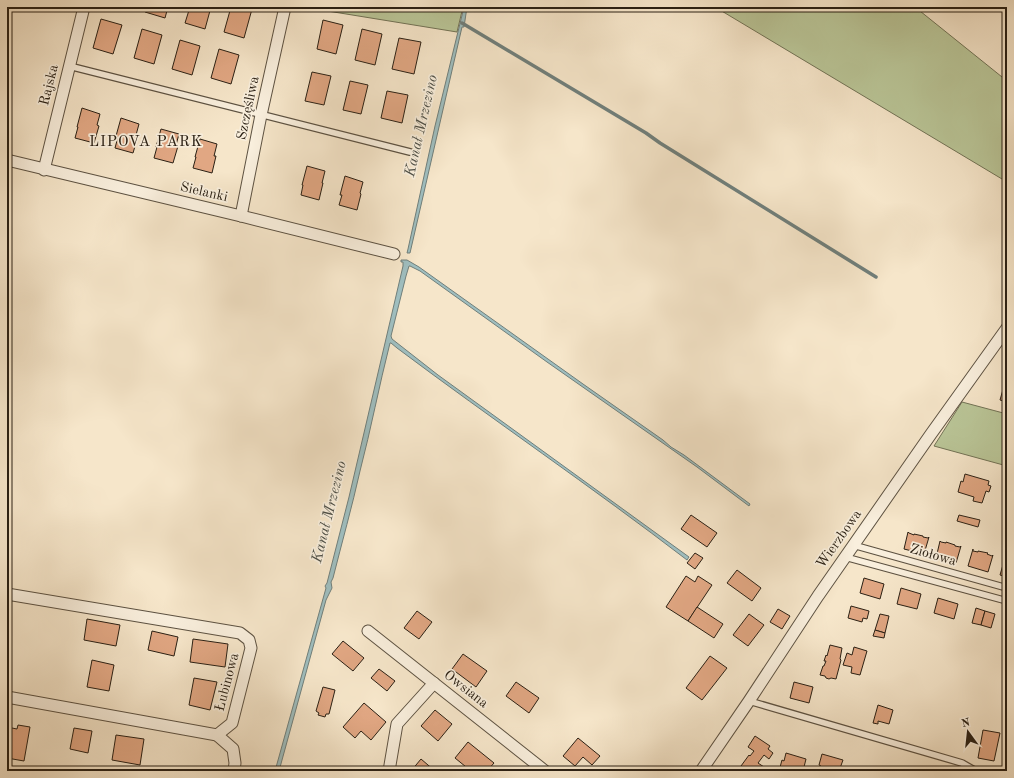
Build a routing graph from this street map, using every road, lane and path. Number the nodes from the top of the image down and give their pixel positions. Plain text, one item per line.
1 (84, 7) edge
2 (285, 7) edge
3 (69, 66) junction
4 (261, 115) junction
5 (410, 152) dead end
6 (7, 160) edge
7 (44, 170) junction
8 (241, 216) junction
9 (394, 254) dead end
10 (1007, 328) edge
11 (853, 545) junction
12 (845, 557) junction
13 (1007, 588) edge
14 (7, 594) edge
15 (1007, 601) edge
16 (368, 631) dead end
17 (434, 683) junction
18 (7, 697) edge
19 (749, 701) junction
20 (218, 735) junction
21 (234, 771) edge
22 (389, 771) edge
23 (545, 771) edge
24 (701, 771) edge
25 (976, 771) edge

1 - 3 street, Rajska
2 - 4 street, Szczęśliwa
3 - 4 lane
3 - 7 street, Rajska
4 - 5 lane
4 - 8 street, Szczęśliwa
6 - 7 street, Sielanki
7 - 8 street, Sielanki
8 - 9 street, Sielanki
10 - 11 street, Wierzbowa
11 - 12 street, Wierzbowa
11 - 13 lane, Ziołowa
12 - 15 lane
12 - 19 street, Wierzbowa
14 - 20 street, Łubinowa
16 - 17 street, Owsiana
17 - 22 street
17 - 23 street, Owsiana
18 - 20 street
19 - 24 street, Wierzbowa
19 - 25 lane
20 - 21 street

